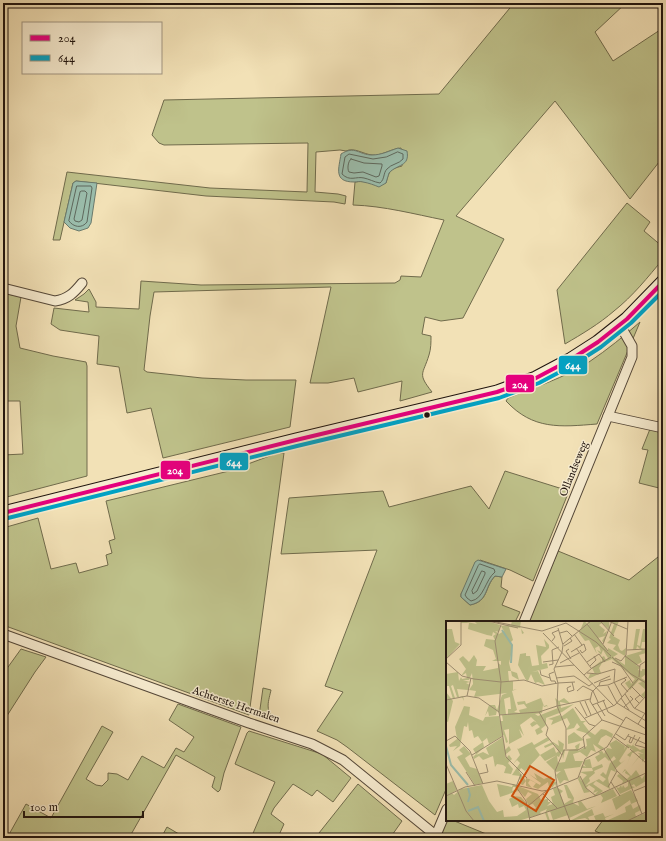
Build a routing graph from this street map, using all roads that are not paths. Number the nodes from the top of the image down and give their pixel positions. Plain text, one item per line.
1 (663, 282) edge
2 (82, 283) dead end
3 (3, 288) edge
4 (620, 325) junction
5 (608, 416) junction
6 (663, 428) edge
7 (3, 513) edge
8 (524, 621) edge
9 (3, 634) edge
10 (446, 812) edge
11 (437, 837) edge

1 - 4 main road
2 - 3 street
4 - 5 street, Ollandseweg
4 - 7 main road
5 - 6 street
5 - 8 street, Ollandseweg
9 - 11 street, Achterste Hermalen
10 - 11 street

